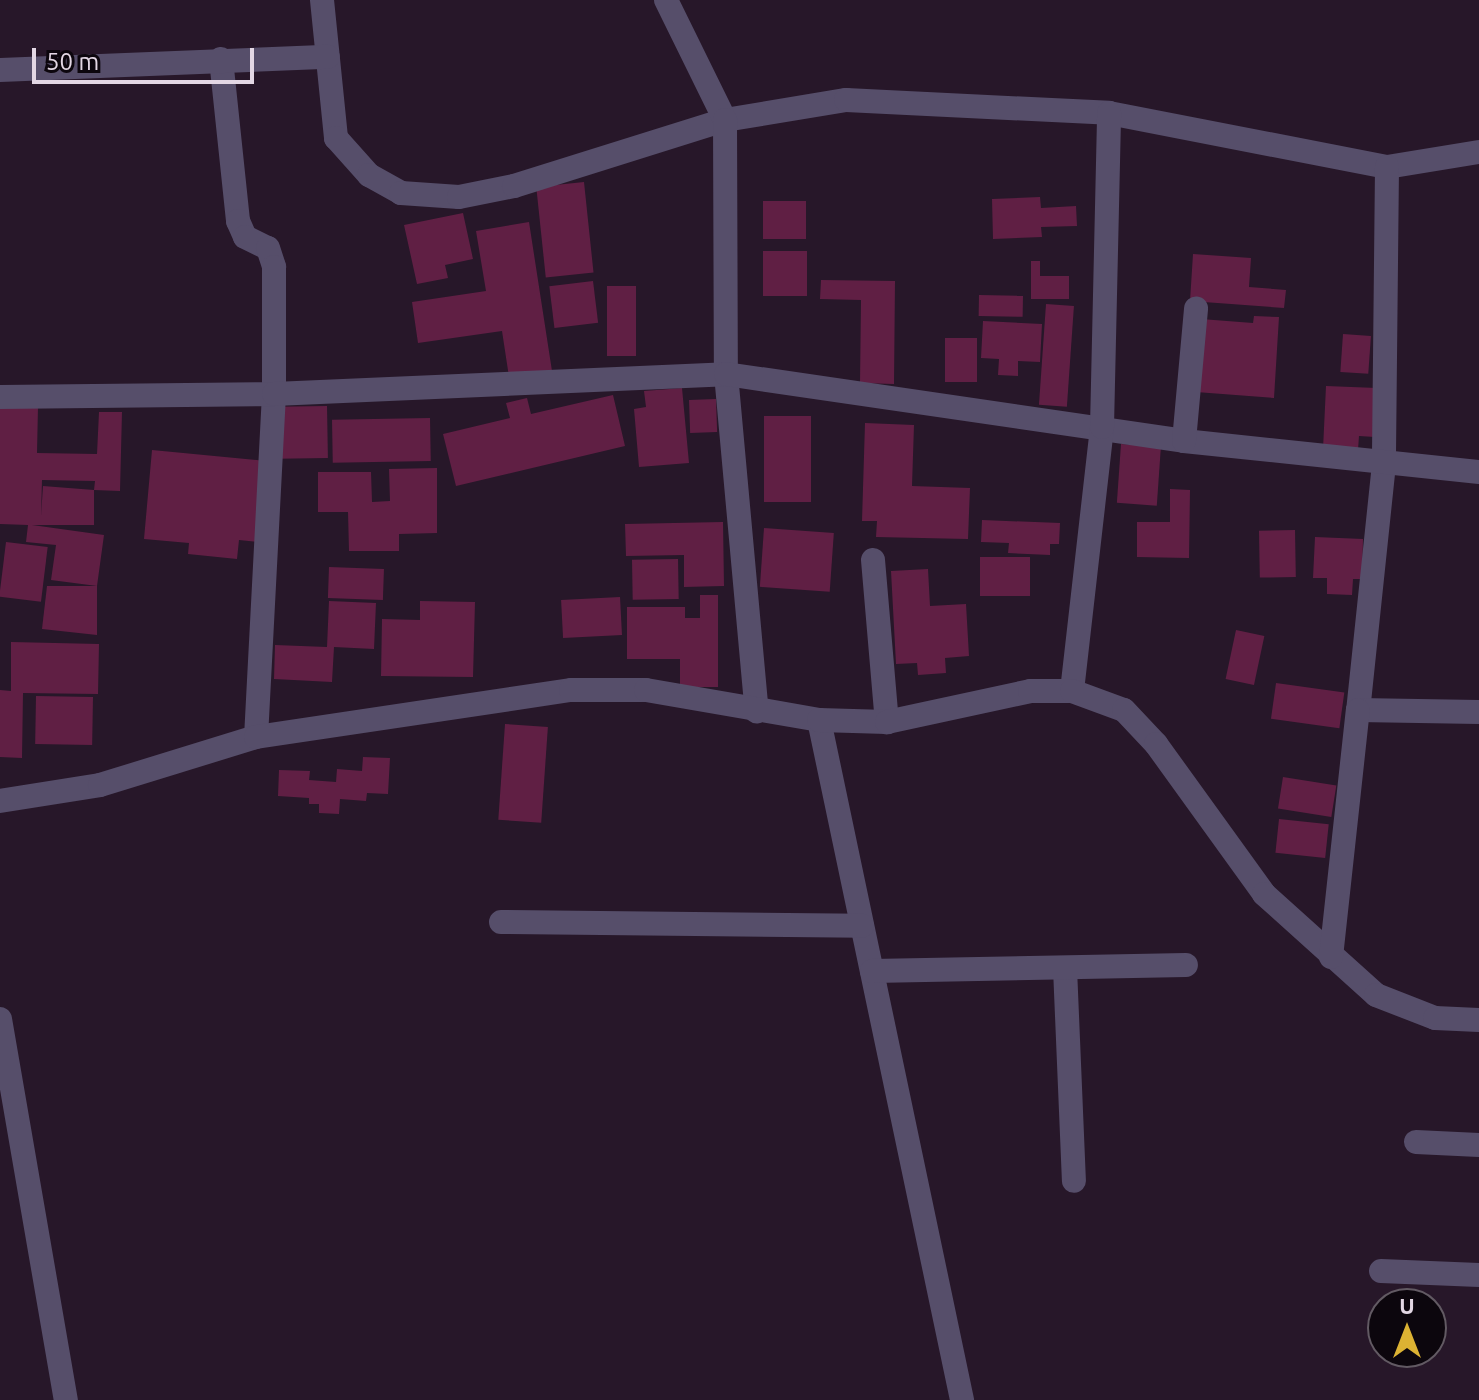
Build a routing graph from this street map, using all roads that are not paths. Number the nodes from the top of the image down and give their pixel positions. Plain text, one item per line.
1 (322, 0) edge
2 (666, 0) edge
3 (328, 57) junction
4 (221, 59) junction
5 (0, 70) edge
6 (1109, 113) junction
7 (725, 120) junction
8 (1479, 152) edge
9 (1387, 167) junction
10 (1196, 309) dead end
11 (726, 374) junction
12 (274, 394) junction
13 (0, 397) edge
14 (1102, 427) junction
15 (1184, 441) junction
16 (1384, 464) junction
17 (1479, 472) edge
18 (873, 560) dead end
19 (1072, 691) junction
20 (1358, 710) junction
21 (757, 712) junction
22 (1479, 712) edge
23 (819, 720) junction
24 (887, 722) junction
25 (256, 737) junction
26 (0, 801) edge
27 (501, 922) dead end
28 (862, 926) junction
29 (1331, 957) junction
30 (1186, 965) dead end
31 (1065, 968) junction
32 (872, 971) junction
33 (0, 1019) edge
34 (1479, 1020) edge
35 (1416, 1142) dead end
36 (1479, 1145) edge
37 (1074, 1181) dead end
38 (1381, 1271) dead end
39 (1479, 1275) edge
40 (66, 1400) edge
41 (962, 1400) edge

1 - 3 street
2 - 7 street
3 - 4 street
3 - 7 street
4 - 5 street
4 - 12 street
6 - 7 street
6 - 9 street
6 - 14 street
7 - 11 street
8 - 9 street
9 - 16 street
10 - 15 street
11 - 12 street
11 - 14 street
11 - 21 street
12 - 13 street
12 - 25 street
14 - 15 street
14 - 19 street
15 - 16 street
16 - 17 street
16 - 20 street
18 - 24 street
19 - 24 street
19 - 29 street
20 - 22 street
20 - 29 street
21 - 23 street
21 - 25 street
23 - 24 street
23 - 28 street
25 - 26 street
27 - 28 street
28 - 32 street
29 - 34 street
30 - 31 street
31 - 32 street
31 - 37 street
32 - 41 street
33 - 40 street
35 - 36 street
38 - 39 street

